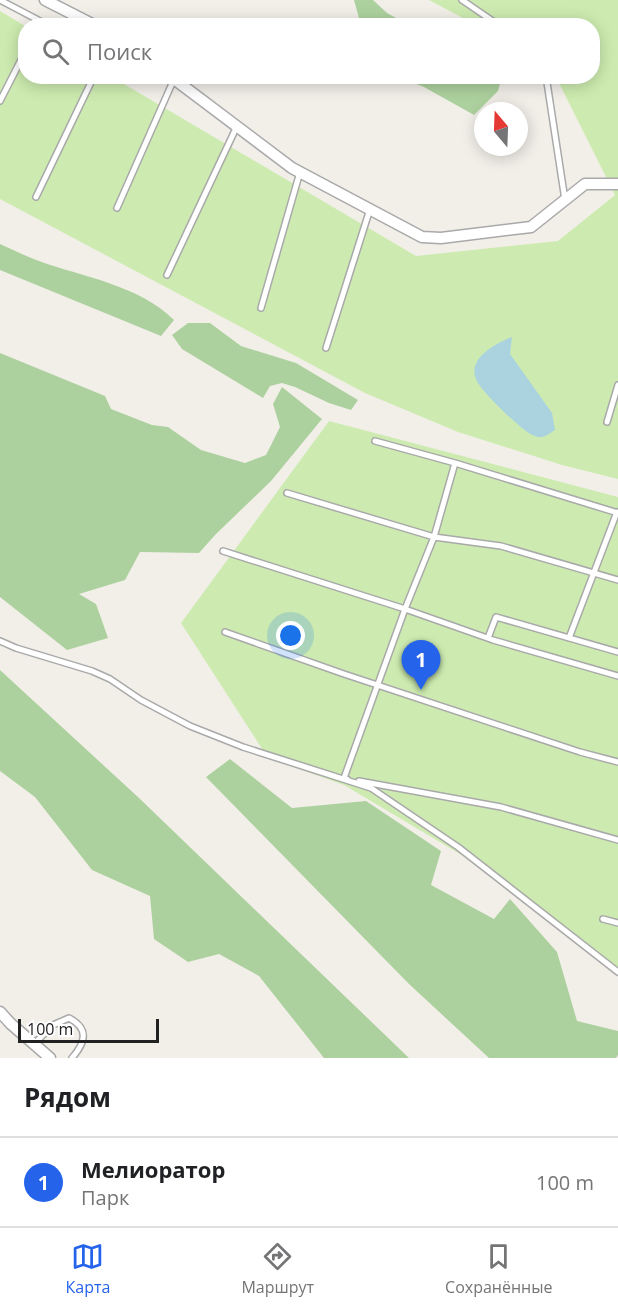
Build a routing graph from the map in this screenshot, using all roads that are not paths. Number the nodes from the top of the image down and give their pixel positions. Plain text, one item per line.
1 (0, 0) edge
2 (45, 0) edge
3 (462, 0) edge
4 (34, 18) edge
5 (80, 18) edge
6 (488, 18) edge
7 (18, 66) edge
8 (90, 84) edge
9 (169, 84) edge
10 (180, 84) edge
11 (547, 84) edge
12 (0, 101) edge
13 (237, 126) junction
14 (300, 172) junction
15 (618, 184) edge
16 (36, 197) dead end
17 (565, 200) junction
18 (117, 208) dead end
19 (370, 209) junction
20 (167, 275) dead end
21 (261, 308) dead end
22 (326, 348) dead end
23 (618, 385) edge
24 (607, 422) dead end
25 (375, 441) dead end
26 (455, 463) junction
27 (287, 493) dead end
28 (617, 512) edge
29 (434, 537) junction
30 (223, 551) dead end
31 (593, 573) junction
32 (618, 580) edge
33 (405, 609) junction
34 (225, 633) dead end
35 (488, 638) junction
36 (569, 638) junction
37 (0, 641) edge
38 (618, 652) edge
39 (618, 676) edge
40 (378, 685) junction
41 (618, 762) edge
42 (344, 778) junction
43 (618, 840) edge
44 (603, 919) dead end
45 (618, 923) edge
46 (618, 972) edge
47 (0, 1012) edge
48 (34, 1044) junction
49 (50, 1058) edge
50 (72, 1058) edge

1 - 4 lane
2 - 5 street
3 - 6 lane
7 - 12 lane
8 - 16 lane
9 - 18 lane
10 - 13 street
11 - 17 lane
13 - 14 street
13 - 20 lane
14 - 19 street
14 - 21 lane
15 - 17 street
17 - 19 street
19 - 22 lane
23 - 24 lane
25 - 26 lane
26 - 28 lane
26 - 29 lane
27 - 29 lane
28 - 31 lane
29 - 31 lane
29 - 33 lane
30 - 33 lane
31 - 32 lane
31 - 36 lane
33 - 35 lane
33 - 40 lane
34 - 40 lane
35 - 36 lane
35 - 39 lane
36 - 38 lane
37 - 42 lane
40 - 41 lane
40 - 42 lane
42 - 43 lane
42 - 46 lane
44 - 45 lane
47 - 48 street
48 - 49 street
48 - 50 lane

